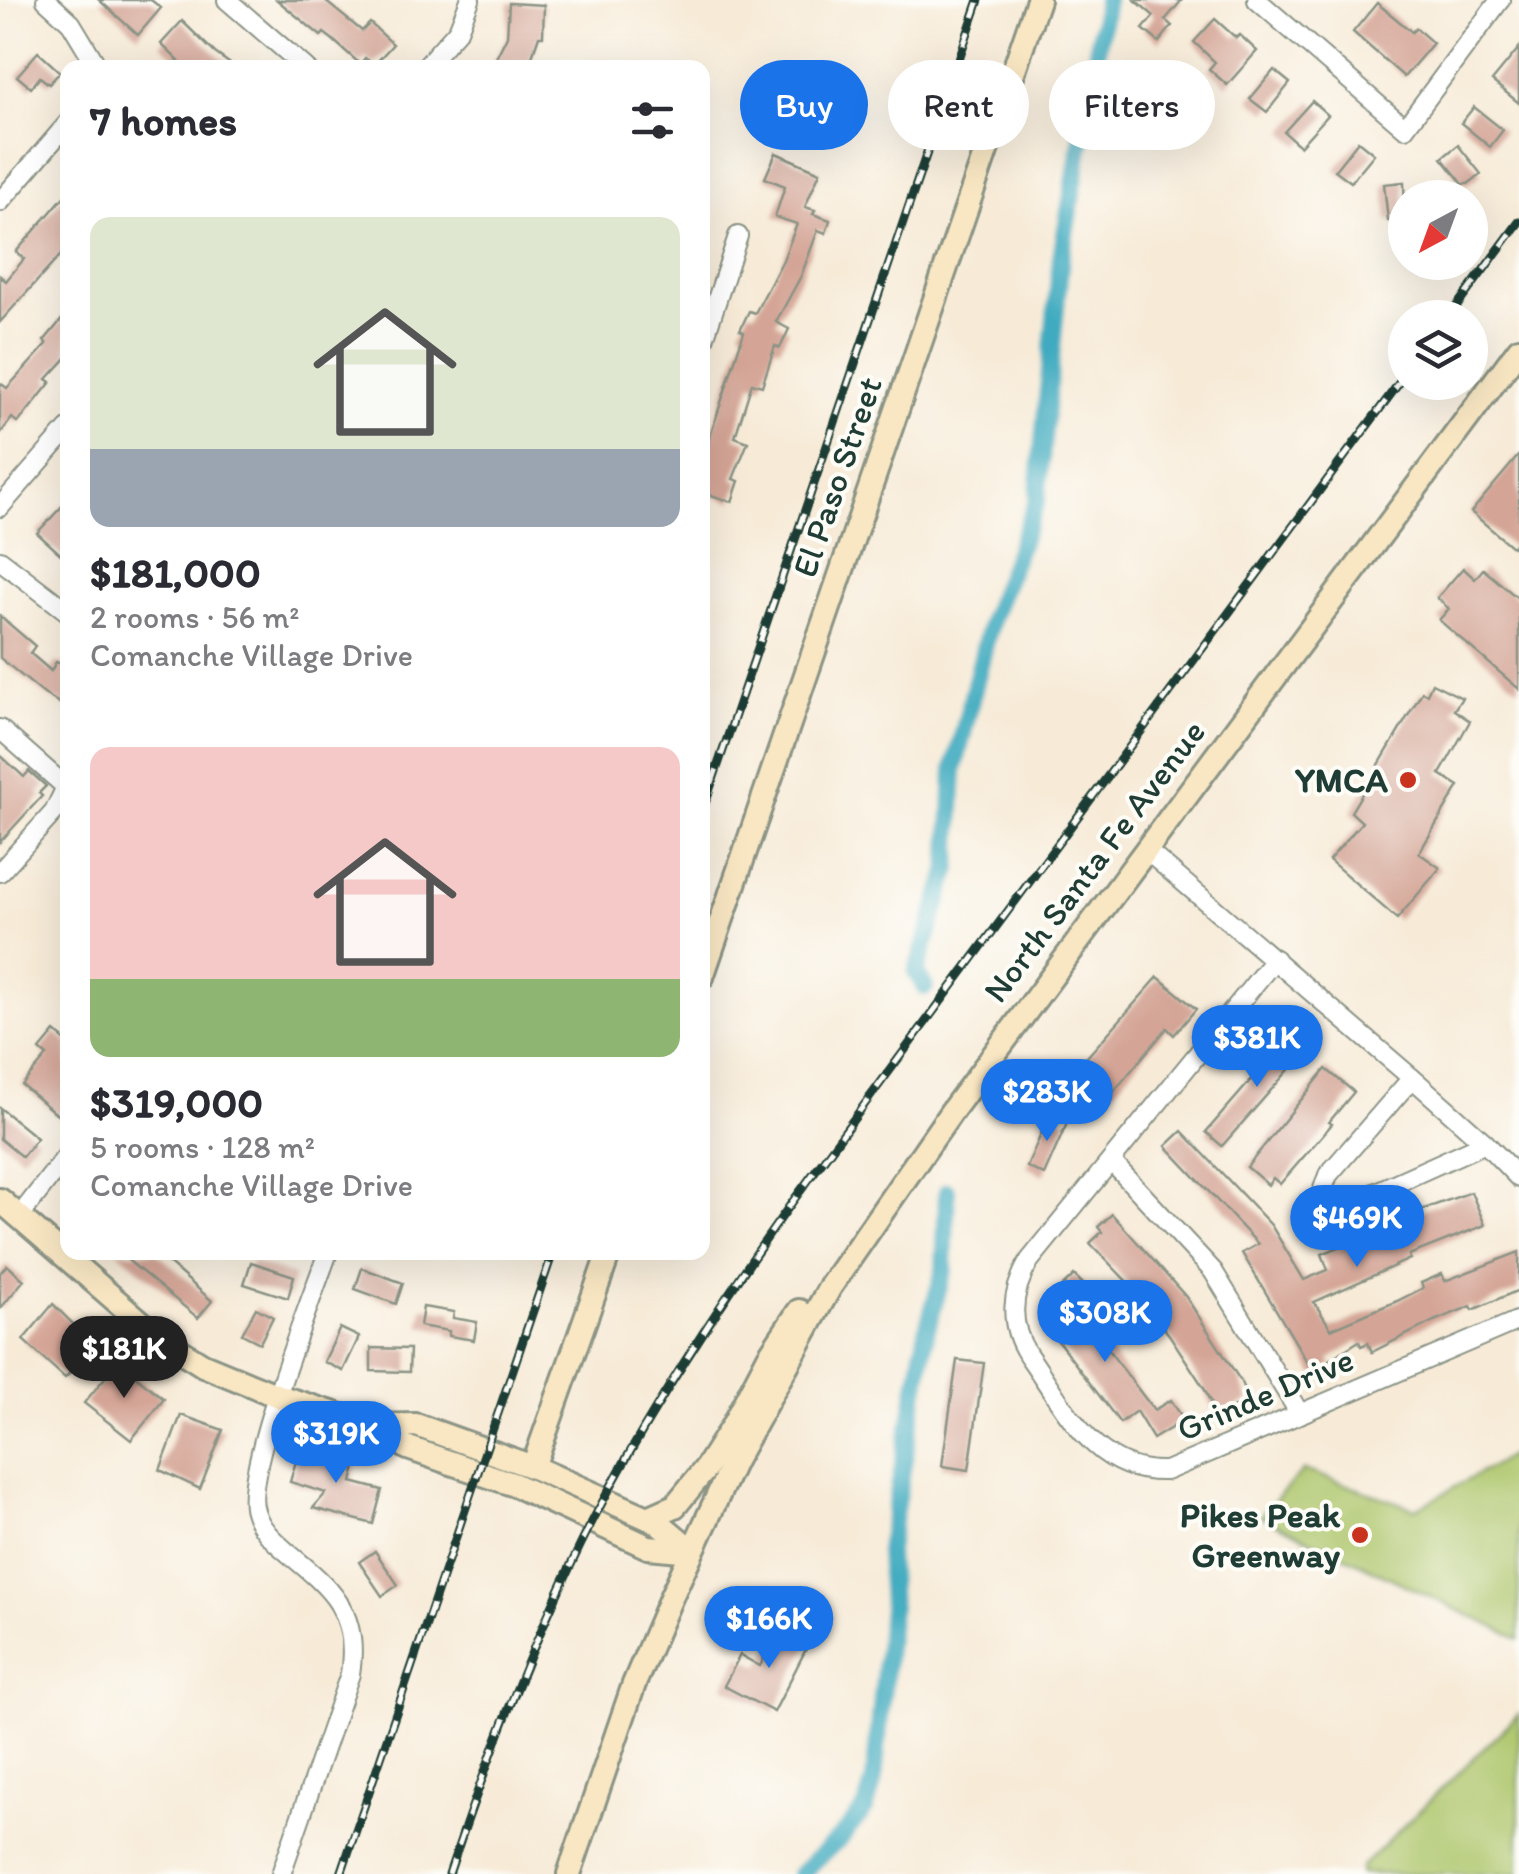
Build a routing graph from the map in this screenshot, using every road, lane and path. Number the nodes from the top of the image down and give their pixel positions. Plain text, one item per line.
1 (46, 0) edge
2 (228, 0) edge
3 (470, 0) edge
4 (1038, 0) edge
5 (1257, 0) edge
6 (1500, 0) edge
7 (94, 60) edge
8 (297, 60) edge
9 (431, 60) edge
10 (60, 137) edge
11 (0, 202) edge
12 (738, 236) dead end
13 (710, 322) edge
14 (1519, 349) edge
15 (60, 438) edge
16 (0, 507) edge
17 (0, 560) edge
18 (60, 606) edge
19 (0, 728) edge
20 (60, 782) edge
21 (60, 800) edge
22 (1146, 850) junction
23 (0, 872) edge
24 (710, 954) edge
25 (1275, 960) junction
26 (1412, 1078) junction
27 (1486, 1143) junction
28 (1110, 1161) junction
29 (60, 1164) edge
30 (1519, 1178) edge
31 (0, 1200) edge
32 (19, 1217) junction
33 (60, 1252) edge
34 (69, 1260) edge
35 (325, 1260) edge
36 (606, 1260) edge
37 (847, 1261) junction
38 (1519, 1320) edge
39 (278, 1396) junction
40 (1300, 1414) junction
41 (529, 1478) junction
42 (648, 1518) junction
43 (692, 1551) junction
44 (281, 1874) edge
45 (569, 1874) edge

1 - 7 street
2 - 8 street
3 - 9 street
4 - 24 main road, El Paso Street
5 - 6 street
10 - 11 street
12 - 13 street
14 - 22 main road, North Santa Fe Avenue
15 - 16 street
17 - 18 street
19 - 20 street
21 - 23 street
22 - 25 street
22 - 37 main road, North Santa Fe Avenue
25 - 26 street
25 - 28 street, Grinde Drive
26 - 27 street
26 - 27 street
27 - 30 street
28 - 40 street
28 - 40 street, Grinde Drive
29 - 32 street
31 - 32 main road
32 - 33 main road
34 - 39 main road
35 - 39 street
36 - 41 main road
37 - 42 main road
37 - 43 main road, North Santa Fe Avenue
38 - 40 street, Grinde Drive
39 - 41 main road
39 - 44 street
41 - 42 main road
41 - 43 main road
42 - 43 main road
43 - 45 main road, North Santa Fe Avenue

